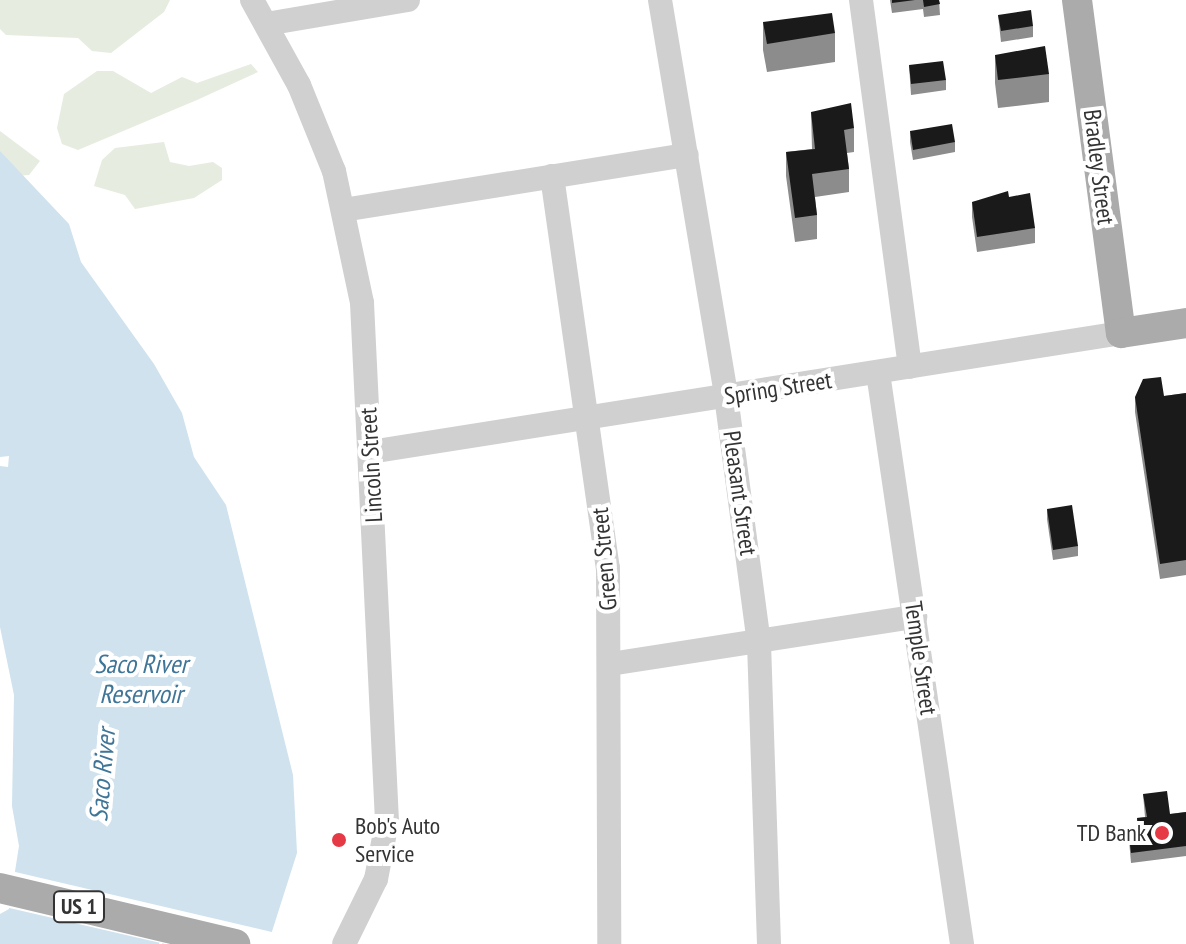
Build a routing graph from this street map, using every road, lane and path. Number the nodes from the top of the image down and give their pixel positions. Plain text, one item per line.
1 (252, 0) edge
2 (408, 0) edge
3 (660, 0) edge
4 (861, 0) edge
5 (1077, 0) edge
6 (266, 24) junction
7 (687, 155) junction
8 (552, 176) junction
9 (343, 210) junction
10 (1186, 323) edge
11 (1121, 333) junction
12 (910, 367) junction
13 (878, 373) junction
14 (726, 396) junction
15 (588, 416) junction
16 (370, 452) junction
17 (915, 617) junction
18 (759, 643) junction
19 (610, 664) junction
20 (0, 888) edge
21 (235, 944) edge
22 (344, 944) edge
23 (609, 944) edge
24 (769, 944) edge
25 (962, 944) edge

1 - 6 street, Lincoln Street
2 - 6 street
3 - 7 street, Pleasant Street
4 - 12 street
5 - 11 main road, Bradley Street
6 - 9 street, Lincoln Street
7 - 8 street
7 - 14 street, Pleasant Street
8 - 9 street
8 - 15 street, Green Street
9 - 16 street, Lincoln Street
10 - 11 main road, Spring Street
11 - 12 street, Spring Street
12 - 13 street, Spring Street
13 - 14 street, Spring Street
13 - 17 street, Temple Street
14 - 15 street, Spring Street
14 - 18 street, Pleasant Street
15 - 16 street, Spring Street
15 - 19 street, Green Street
16 - 22 street, Lincoln Street
17 - 18 street
17 - 25 street, Temple Street
18 - 19 street
18 - 24 street, Pleasant Street
19 - 23 street, Green Street
20 - 21 main road, US 1

